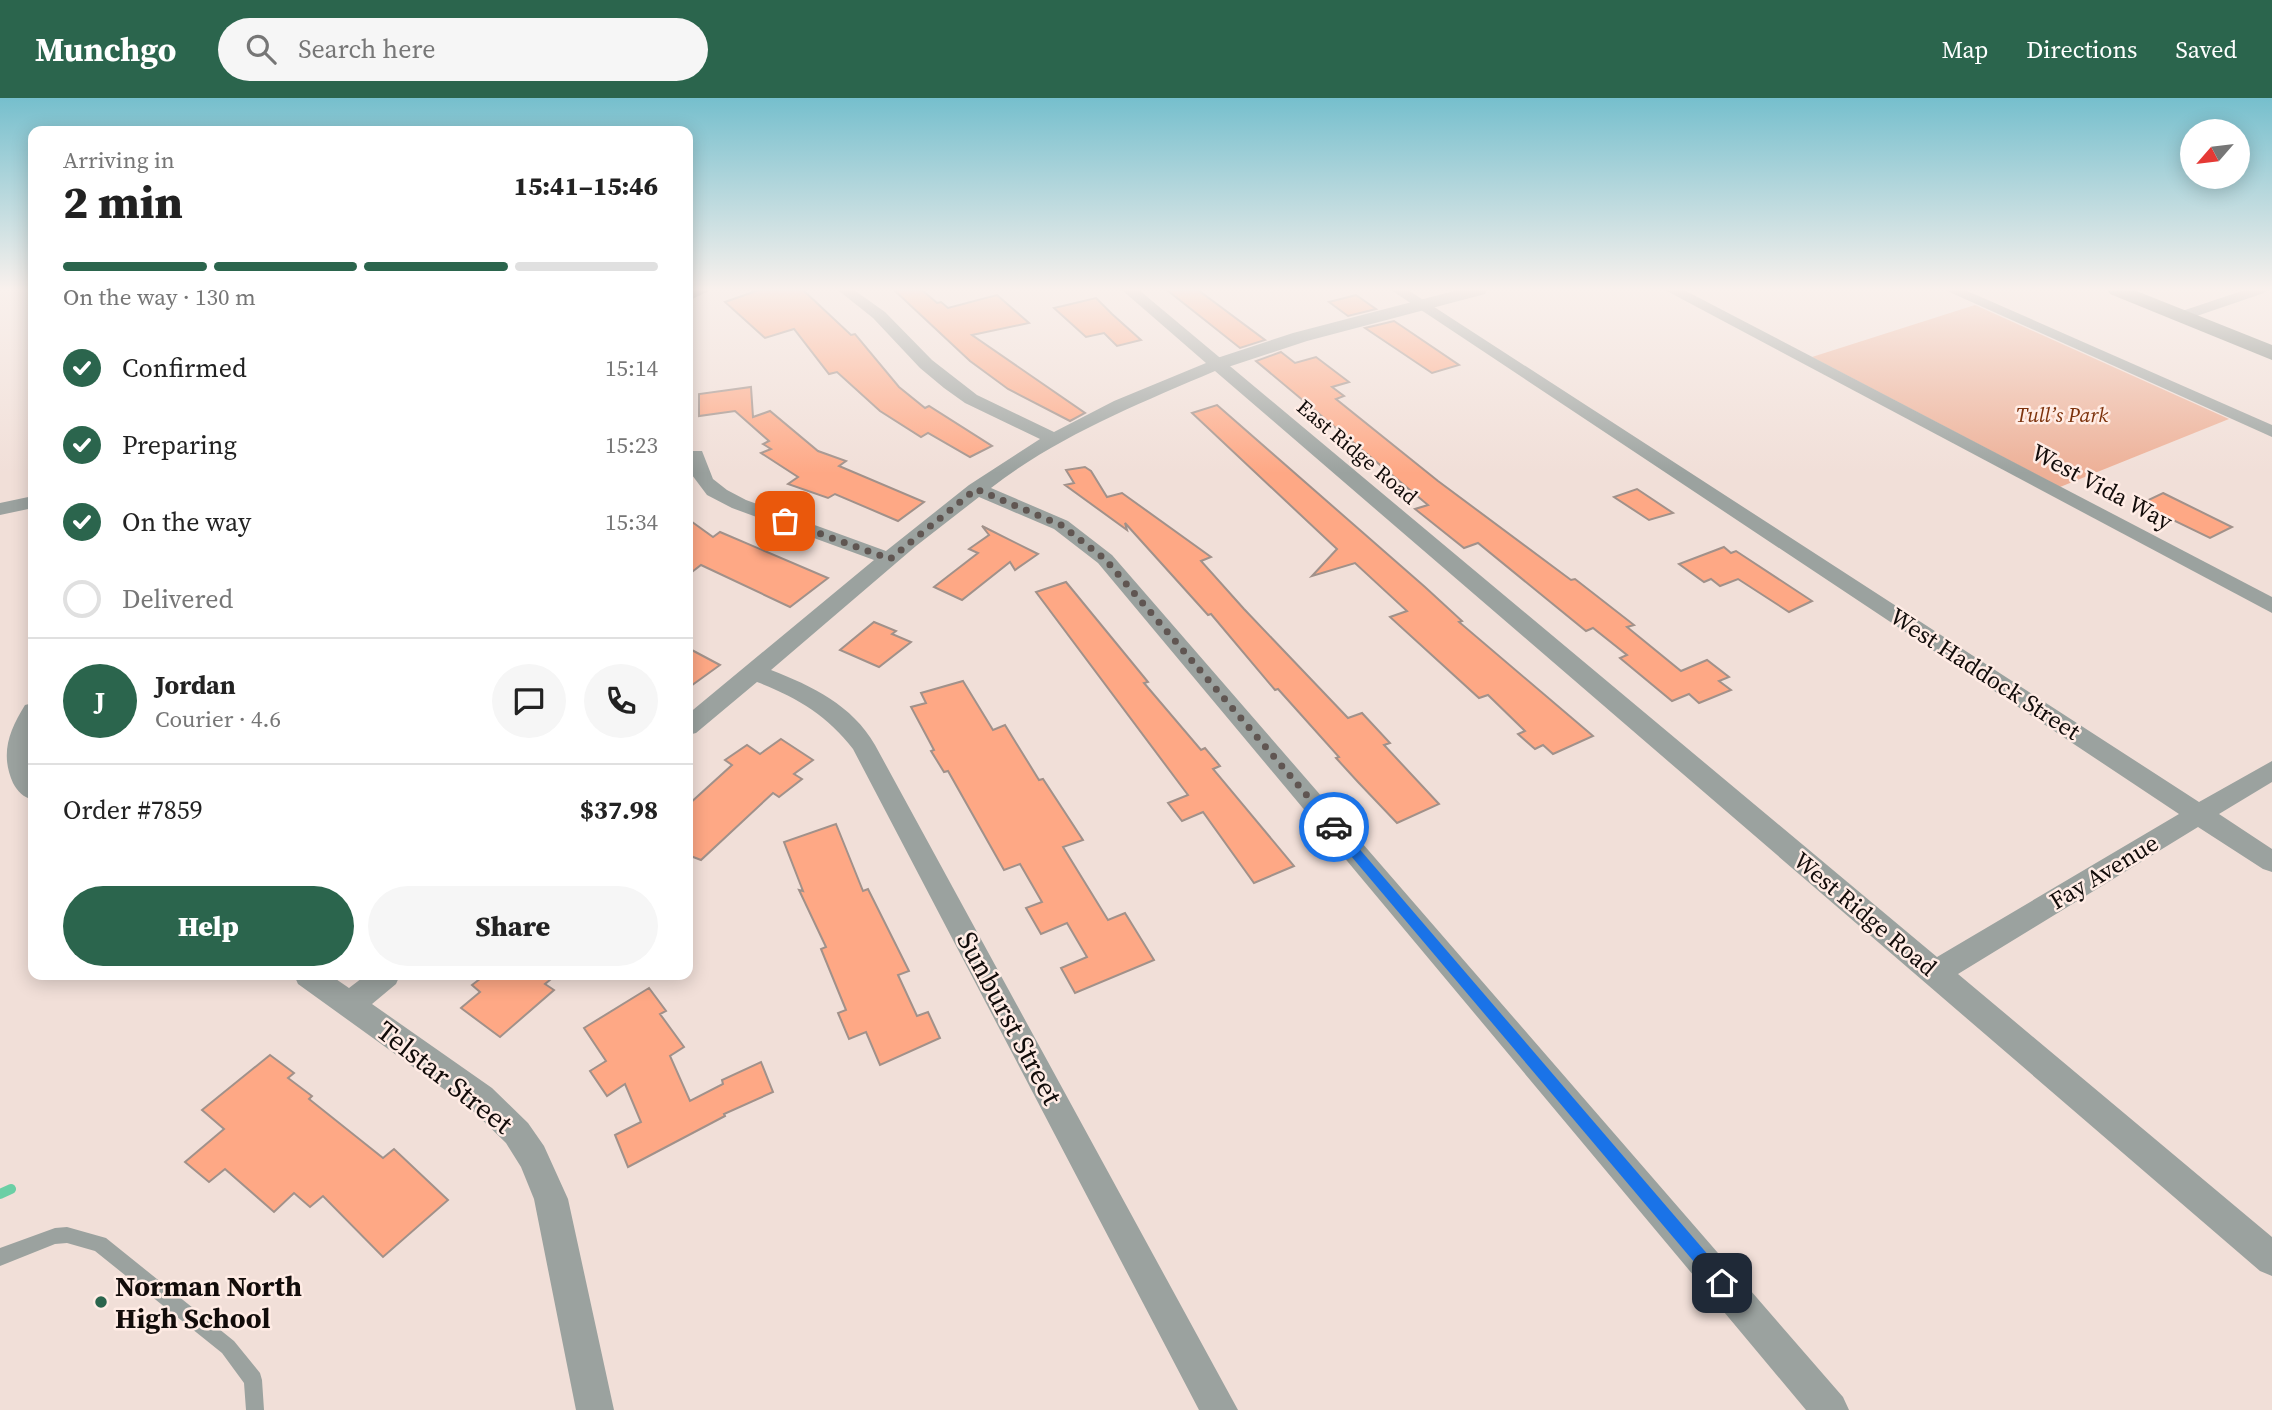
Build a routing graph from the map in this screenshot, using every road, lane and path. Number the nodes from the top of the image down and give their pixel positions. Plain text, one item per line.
1 (914, 351) edge
2 (1203, 351) edge
3 (1257, 351) edge
4 (1491, 351) edge
5 (1789, 351) edge
6 (2091, 351) edge
7 (1219, 364) junction
8 (2272, 432) edge
9 (1054, 439) junction
10 (695, 455) dead end
11 (976, 489) junction
12 (28, 503) edge
13 (0, 509) edge
14 (890, 559) junction
15 (1458, 568) joint
16 (2272, 606) edge
17 (754, 672) junction
18 (28, 721) edge
19 (693, 723) edge
20 (2272, 770) edge
21 (28, 786) edge
22 (2199, 814) junction
23 (2272, 862) edge
24 (1935, 973) junction
25 (315, 980) edge
26 (380, 980) edge
27 (351, 1004) junction
28 (0, 1257) edge
29 (2272, 1259) edge
30 (255, 1410) edge
31 (595, 1410) edge
32 (1219, 1410) edge
33 (1830, 1410) edge

1 - 9 street
2 - 7 street, East Ridge Road
3 - 7 street
4 - 22 street, West Haddock Street
5 - 16 street, West Vida Way
6 - 8 street
7 - 9 street
7 - 15 street, East Ridge Road
9 - 11 street
10 - 14 street
11 - 14 street
11 - 33 street
12 - 13 street
14 - 17 street
15 - 24 street, West Ridge Road
17 - 19 street
17 - 32 street, Sunburst Street
18 - 21 street
20 - 22 street, Fay Avenue
22 - 23 street, West Haddock Street
22 - 24 street, Fay Avenue
24 - 29 street, West Ridge Road
25 - 27 street, Telstar Street
26 - 27 street
27 - 31 street, Telstar Street
28 - 30 lane

